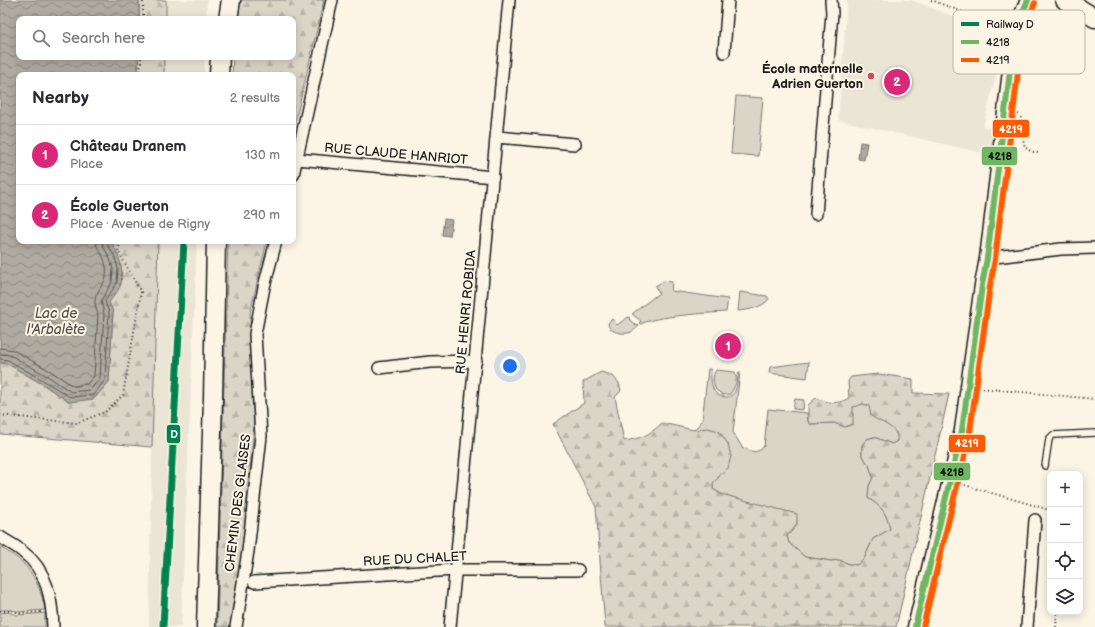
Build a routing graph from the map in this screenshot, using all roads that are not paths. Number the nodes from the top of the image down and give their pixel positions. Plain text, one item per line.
1 (223, 0) edge
2 (231, 0) edge
3 (332, 0) edge
4 (509, 0) edge
5 (728, 0) edge
6 (831, 0) edge
7 (1028, 0) edge
8 (1065, 0) edge
9 (1024, 10) edge
10 (1082, 10) edge
11 (1085, 12) edge
12 (222, 16) edge
13 (228, 16) edge
14 (1095, 18) edge
15 (724, 52) dead end
16 (1010, 74) edge
17 (497, 137) junction
18 (575, 144) dead end
19 (297, 159) junction
20 (296, 163) edge
21 (493, 177) junction
22 (816, 214) dead end
23 (216, 244) edge
24 (275, 244) edge
25 (1095, 248) edge
26 (987, 258) junction
27 (476, 361) junction
28 (379, 368) dead end
29 (1095, 433) edge
30 (1045, 466) dead end
31 (1035, 520) dead end
32 (0, 537) edge
33 (455, 570) junction
34 (578, 570) dead end
35 (254, 582) dead end
36 (53, 627) edge
37 (206, 627) edge
38 (236, 627) edge
39 (450, 627) edge
40 (915, 627) edge
41 (1027, 627) edge

1 - 12 main road
2 - 13 main road
3 - 19 street
4 - 17 street, RUE HENRI ROBIDA
5 - 15 street
6 - 22 street
7 - 9 street
8 - 10 main road
11 - 14 main road
16 - 26 street
17 - 18 street
17 - 21 street, RUE HENRI ROBIDA
19 - 20 street
19 - 21 street, RUE CLAUDE HANRIOT
21 - 27 street, RUE HENRI ROBIDA
23 - 37 main road
24 - 38 street, CHEMIN DES GLAISES
25 - 26 street
26 - 40 street
27 - 28 street
27 - 33 street, RUE HENRI ROBIDA
29 - 30 lane
31 - 41 street
32 - 36 street
33 - 34 street, RUE DU CHALET
33 - 35 street, RUE DU CHALET
33 - 39 street, RUE HENRI ROBIDA

